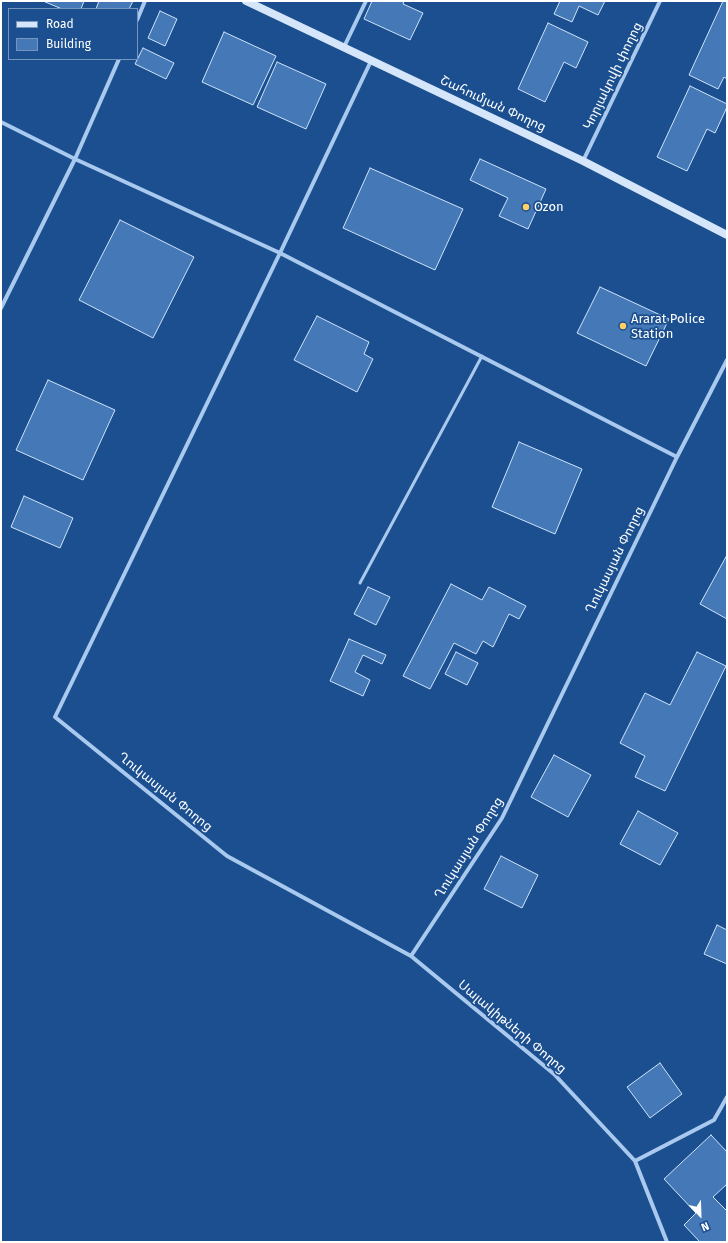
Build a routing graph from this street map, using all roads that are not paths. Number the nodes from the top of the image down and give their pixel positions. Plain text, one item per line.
1 (145, 1) edge
2 (246, 1) edge
3 (366, 1) edge
4 (660, 1) edge
5 (138, 18) edge
6 (344, 47) junction
7 (120, 60) edge
8 (371, 60) junction
9 (1, 122) edge
10 (75, 159) junction
11 (583, 161) junction
12 (727, 235) edge
13 (280, 252) junction
14 (1, 308) edge
15 (482, 356) junction
16 (727, 360) edge
17 (676, 457) junction
18 (360, 583) dead end
19 (411, 956) junction
20 (727, 1097) edge
21 (634, 1161) junction
22 (668, 1242) edge

1 - 5 street
2 - 6 street, Շահումյան Փողոց
3 - 6 street
4 - 11 street, Կորյակովի փողոց
6 - 8 street, Շահումյան Փողոց
7 - 10 street
8 - 11 street, Շահումյան Փողոց
8 - 13 street
9 - 10 street
10 - 13 street
10 - 14 street
11 - 12 street, Շահումյան Փողոց
13 - 15 street
13 - 19 street, Ղուկասյան Փողոց
15 - 17 street
15 - 18 lane
16 - 17 street, Ղուկասյան Փողոց
17 - 19 street, Ղուկասյան Փողոց
19 - 21 street, Սալակիթների Փողոց
20 - 21 street
21 - 22 street, Սալակիթների Փողոց

